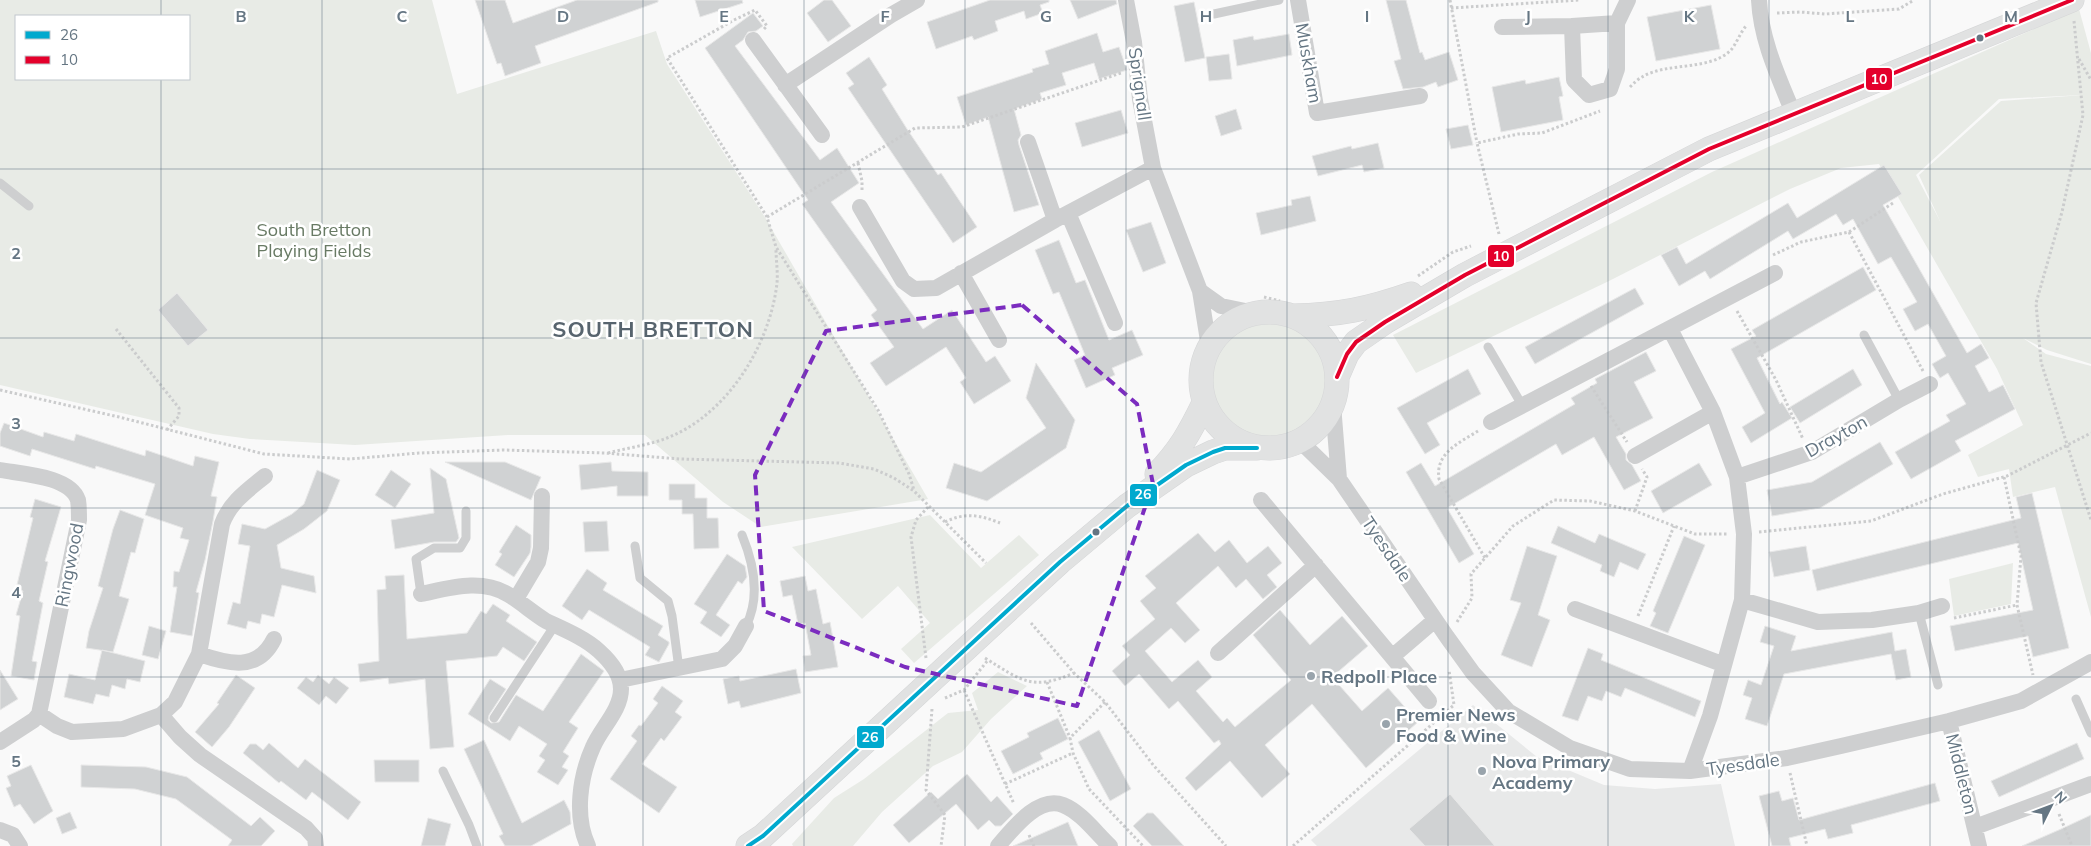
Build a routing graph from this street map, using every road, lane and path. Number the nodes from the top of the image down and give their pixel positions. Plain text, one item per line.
1 (917, 0) edge
2 (1126, 0) edge
3 (1279, 0) edge
4 (1298, 0) edge
5 (1450, 0) edge
6 (1580, 0) edge
7 (1628, 0) edge
8 (1914, 0) edge
9 (2072, 0) edge
10 (889, 7) edge
11 (1759, 7) edge
12 (1451, 8) junction
13 (1214, 14) dead end
14 (1617, 23) junction
15 (1572, 26) junction
16 (1502, 27) dead end
17 (753, 40) joint
18 (2079, 59) junction
19 (1137, 68) junction
20 (2091, 80) edge
21 (786, 85) junction
22 (1629, 87) dead end
23 (1420, 96) dead end
24 (1604, 108) dead end
25 (1794, 115) junction
26 (822, 135) dead end
27 (1028, 142) dead end
28 (1477, 143) junction
29 (858, 163) junction
30 (1154, 168) junction
31 (0, 183) edge
32 (1893, 203) dead end
33 (29, 206) dead end
34 (860, 208) joint
35 (1062, 216) junction
36 (767, 217) junction
37 (1849, 232) junction
38 (1500, 238) dead end
39 (1472, 246) dead end
40 (776, 247) junction
41 (961, 273) junction
42 (1775, 273) joint
43 (1465, 276) junction
44 (1413, 279) dead end
45 (1200, 291) junction
46 (1729, 297) junction
47 (1258, 305) junction
48 (1291, 309) junction
49 (1115, 322) dead end
50 (116, 329) dead end
51 (1670, 329) junction
52 (1864, 335) dead end
53 (999, 340) dead end
54 (1209, 347) junction
55 (1488, 347) dead end
56 (1583, 373) junction
57 (1338, 377) junction
58 (1930, 384) joint
59 (0, 390) edge
60 (1899, 400) junction
61 (1204, 403) junction
62 (1333, 405) junction
63 (1522, 405) junction
64 (1713, 412) junction
65 (1491, 422) joint
66 (166, 430) junction
67 (1300, 441) junction
68 (1257, 448) junction
69 (605, 453) junction
70 (1809, 453) junction
71 (1635, 456) junction
72 (0, 470) edge
73 (265, 476) dead end
74 (2004, 476) dead end
75 (1737, 477) junction
76 (1339, 478) junction
77 (914, 491) junction
78 (542, 496) dead end
79 (1260, 500) dead end
80 (929, 506) junction
81 (1127, 506) junction
82 (466, 511) dead end
83 (1635, 511) dead end
84 (2091, 520) edge
85 (945, 522) junction
86 (1000, 523) dead end
87 (1674, 526) dead end
88 (742, 535) dead end
89 (635, 546) dead end
90 (1485, 558) dead end
91 (986, 563) dead end
92 (1316, 565) junction
93 (421, 594) joint
94 (516, 599) junction
95 (1742, 600) junction
96 (2017, 605) junction
97 (1942, 606) joint
98 (1575, 609) dead end
99 (1919, 613) junction
100 (1435, 620) junction
101 (1031, 623) dead end
102 (555, 625) junction
103 (746, 626) joint
104 (1632, 630) junction
105 (274, 639) dead end
106 (1218, 653) dead end
107 (199, 654) junction
108 (1460, 654) junction
109 (982, 656) dead end
110 (1393, 656) junction
111 (927, 660) dead end
112 (2091, 662) edge
113 (1722, 664) junction
114 (679, 669) junction
115 (1074, 673) junction
116 (620, 680) junction
117 (1047, 682) junction
118 (1938, 684) dead end
119 (964, 690) dead end
120 (2037, 693) junction
121 (2076, 699) dead end
122 (1429, 701) dead end
123 (1106, 702) junction
124 (932, 703) dead end
125 (39, 714) junction
126 (161, 714) junction
127 (494, 718) dead end
128 (1949, 721) junction
129 (2091, 733) edge
130 (1070, 738) junction
131 (0, 742) edge
132 (1073, 753) junction
133 (1787, 758) junction
134 (1690, 771) junction
135 (443, 772) dead end
136 (1005, 784) junction
137 (2091, 784) edge
138 (2053, 799) junction
139 (1021, 819) junction
140 (1975, 827) junction
141 (0, 830) edge
142 (760, 843) edge
143 (586, 845) edge
144 (20, 846) edge
145 (316, 846) edge
146 (477, 846) edge
147 (941, 846) edge
148 (998, 846) edge
149 (1110, 846) edge
150 (1143, 846) edge
151 (1226, 846) edge
152 (1293, 846) edge
153 (1807, 846) edge
154 (1979, 846) edge
155 (2072, 846) edge

1 - 10 street
2 - 19 street, Sprignall
3 - 13 lane
4 - 23 street, Muskham
5 - 12 path
6 - 12 path
7 - 14 street
8 - 11 path
9 - 18 path
9 - 25 street
10 - 21 street
11 - 22 path
11 - 25 street
12 - 28 path
14 - 15 street
14 - 15 street
15 - 16 street
17 - 21 street
17 - 36 path
18 - 20 path
18 - 84 path
19 - 29 path
19 - 30 street, Sprignall
21 - 26 street
24 - 28 path
25 - 43 street
27 - 35 street
28 - 38 path
29 - 34 path
29 - 36 path
30 - 35 street
30 - 45 street, Sprignall
31 - 33 lane
32 - 37 path
34 - 41 street
35 - 41 street
35 - 49 street
36 - 40 path
37 - 42 path
37 - 58 path
39 - 44 path
40 - 69 path
40 - 77 path
41 - 53 street
42 - 46 street
43 - 48 street
43 - 57 street
45 - 47 street
45 - 54 street, Sprignall
46 - 51 street
46 - 70 path
47 - 48 path
47 - 48 street
47 - 54 street
48 - 57 street
50 - 66 path
51 - 56 street
51 - 64 street
52 - 60 lane
54 - 61 street
55 - 63 lane
56 - 63 street
56 - 71 path
57 - 62 street
58 - 60 street, Drayton
59 - 66 path
60 - 70 street, Drayton
61 - 68 street
61 - 81 street
62 - 67 street
62 - 76 street, Tyesdale
63 - 65 street
64 - 71 street
64 - 75 street
65 - 90 path
66 - 69 path
67 - 68 street
67 - 76 street, Tyesdale
68 - 81 street
69 - 77 path
70 - 75 street, Drayton
71 - 83 path
72 - 125 street, Ringwood
73 - 107 street
74 - 96 path
75 - 95 street
76 - 100 street, Tyesdale
77 - 80 path
78 - 94 street
79 - 92 street
80 - 85 path
80 - 111 path
81 - 142 street
82 - 93 lane
85 - 86 path
85 - 91 path
87 - 104 path
88 - 103 lane
89 - 114 lane
92 - 106 street
92 - 110 street
93 - 94 street
94 - 102 street
95 - 99 street
95 - 113 street
96 - 97 path
96 - 120 path
97 - 99 street
98 - 104 street
99 - 118 lane
100 - 108 street, Tyesdale
100 - 110 street
101 - 115 path
102 - 116 street
102 - 127 lane
103 - 114 street
104 - 113 street
105 - 107 street
107 - 126 street
108 - 134 street, Tyesdale
108 - 152 path
109 - 117 path
110 - 122 street
112 - 120 street, Tyesdale
113 - 134 street
114 - 116 street
115 - 117 path
115 - 123 path
116 - 143 street
117 - 130 path
119 - 136 path
120 - 128 street, Tyesdale
121 - 129 lane
123 - 130 path
123 - 151 path
124 - 147 path
125 - 126 street
125 - 131 street
126 - 145 street
128 - 133 street, Tyesdale
128 - 140 street, Middleton
130 - 132 path
132 - 136 path
132 - 150 path
133 - 134 street, Tyesdale
133 - 153 path
135 - 146 lane
136 - 139 path
137 - 138 street, Middleton
138 - 140 street, Middleton
138 - 155 path
139 - 148 street
139 - 149 street
140 - 154 street, Middleton
141 - 144 street

